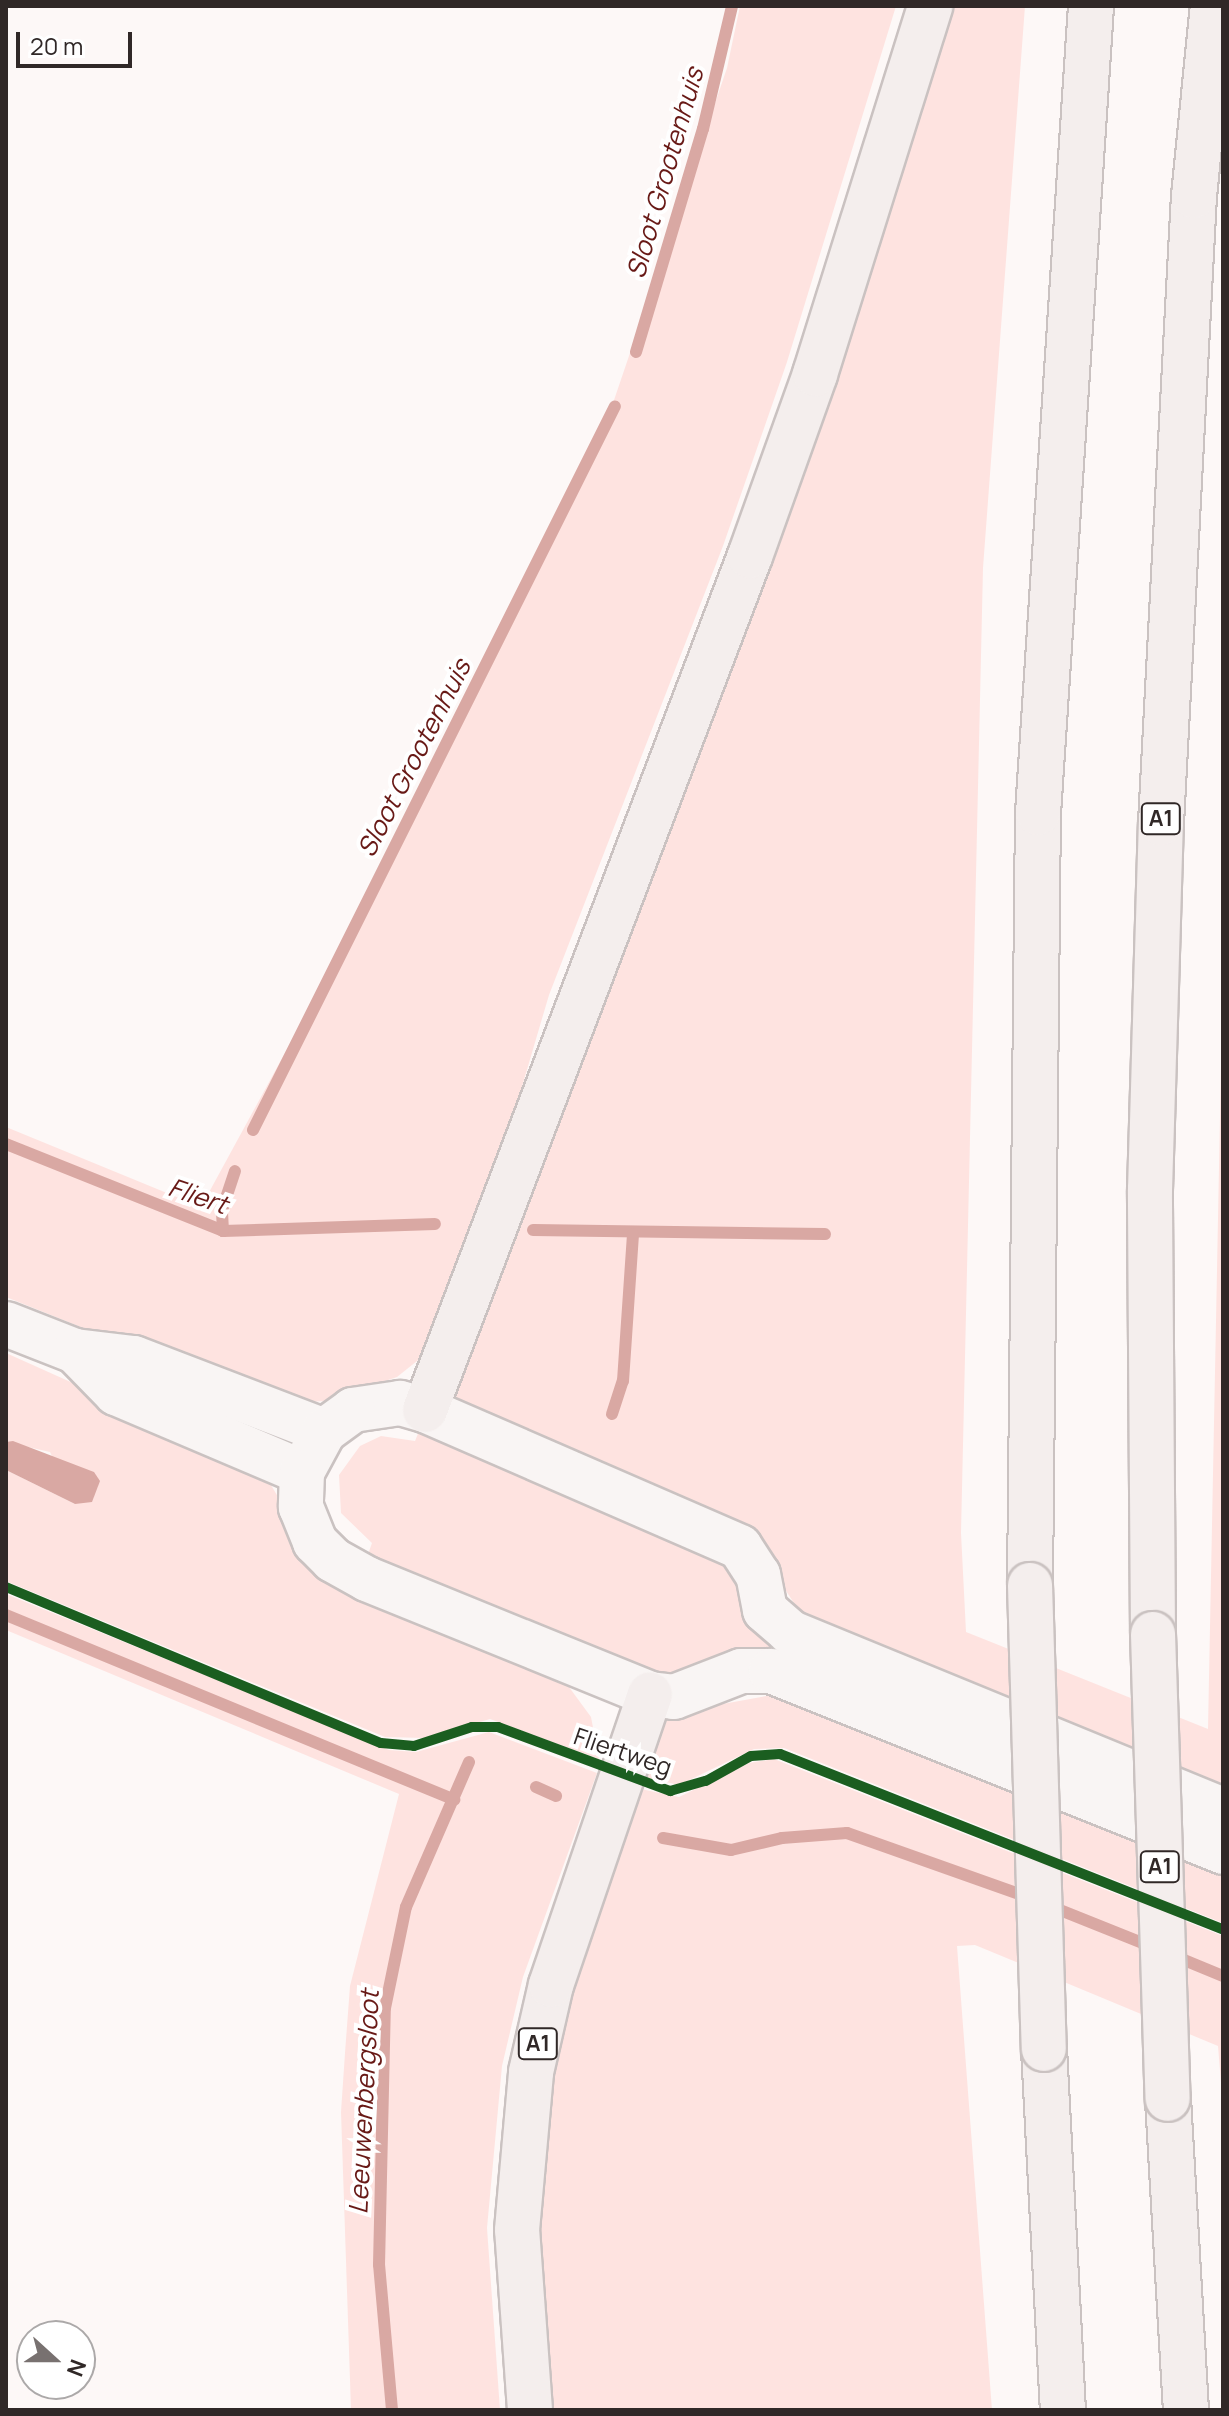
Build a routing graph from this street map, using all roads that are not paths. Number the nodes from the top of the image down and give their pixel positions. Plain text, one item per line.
1 (930, 6) edge
2 (1091, 6) edge
3 (1213, 6) edge
4 (6, 1324) edge
5 (75, 1351) junction
6 (425, 1410) junction
7 (324, 1431) junction
8 (302, 1472) junction
9 (650, 1694) junction
10 (1223, 1810) edge
11 (1223, 1852) edge
12 (530, 2410) edge
13 (1063, 2410) edge
14 (1186, 2410) edge

1 - 6 highway
2 - 13 highway, bridge
3 - 14 highway, A1, bridge
4 - 5 main road
5 - 7 main road
5 - 8 main road
6 - 7 main road
6 - 10 main road
7 - 8 main road
8 - 9 main road
9 - 11 main road
9 - 12 highway, A1

